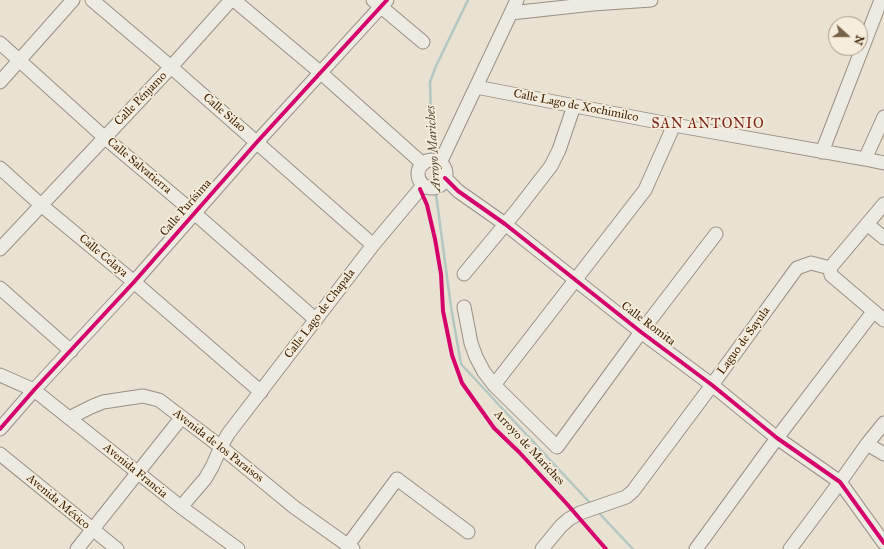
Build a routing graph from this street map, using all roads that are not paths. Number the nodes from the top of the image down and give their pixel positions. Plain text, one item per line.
1 (73, 0) edge
2 (92, 0) edge
3 (231, 0) edge
4 (234, 0) edge
5 (517, 0) edge
6 (651, 0) edge
7 (880, 0) edge
8 (380, 2) edge
9 (511, 13) junction
10 (423, 42) dead end
11 (0, 43) edge
12 (19, 60) junction
13 (171, 67) junction
14 (321, 74) junction
15 (0, 82) edge
16 (476, 87) junction
17 (574, 106) junction
18 (884, 117) edge
19 (674, 125) junction
20 (104, 137) junction
21 (257, 142) junction
22 (822, 152) junction
23 (865, 158) junction
24 (432, 162) junction
25 (884, 163) edge
26 (0, 168) edge
27 (433, 184) junction
28 (884, 204) edge
29 (41, 205) junction
30 (194, 213) junction
31 (505, 224) junction
32 (867, 224) junction
33 (716, 234) dead end
34 (884, 238) edge
35 (373, 245) junction
36 (0, 249) edge
37 (830, 268) junction
38 (464, 274) dead end
39 (574, 280) junction
40 (134, 282) junction
41 (0, 288) edge
42 (464, 307) dead end
43 (873, 312) junction
44 (315, 320) junction
45 (884, 320) edge
46 (641, 332) junction
47 (71, 351) junction
48 (0, 375) edge
49 (494, 385) junction
50 (712, 385) junction
51 (34, 390) junction
52 (261, 392) junction
53 (5, 415) edge
54 (182, 417) junction
55 (69, 418) junction
56 (884, 423) edge
57 (0, 429) edge
58 (777, 438) junction
59 (867, 444) junction
60 (221, 447) junction
61 (0, 454) edge
62 (884, 454) edge
63 (137, 472) junction
64 (840, 482) junction
65 (181, 507) junction
66 (92, 530) junction
67 (468, 532) dead end
68 (884, 543) edge
69 (350, 547) edge
70 (77, 549) edge
71 (117, 549) edge
72 (238, 549) edge
73 (542, 549) edge
74 (696, 549) edge
75 (790, 549) edge
76 (880, 549) edge

1 - 12 street
2 - 13 street, Calle Silao
3 - 13 street, Calle Pénjamo
4 - 14 street
5 - 9 street
6 - 9 street
7 - 22 street
8 - 10 street
8 - 14 street, Calle Purísima
9 - 16 street
11 - 12 street, Calle Salvatierra
12 - 15 street
12 - 20 street, Calle Salvatierra
13 - 20 street, Calle Pénjamo
13 - 21 street, Calle Silao
14 - 21 street, Calle Purísima
14 - 24 street
16 - 17 street, Calle Lago de Xochimilco
16 - 24 street
17 - 19 street, Calle Lago de Xochimilco
17 - 31 street
18 - 23 street
19 - 22 street, Calle Lago de Xochimilco
19 - 39 street
20 - 29 street, Calle Pénjamo
20 - 30 street, Calle Salvatierra
21 - 30 street, Calle Purísima
21 - 35 street, Calle Silao
22 - 23 street, Calle Lago de Xochimilco
23 - 25 street, Calle Lago de Xochimilco
24 - 27 street
24 - 27 street
26 - 29 street, Calle Celaya
27 - 31 street, Calle Romita
27 - 35 street, Calle Lago de Chapala
28 - 32 street
29 - 36 street, Calle Pénjamo
29 - 40 street, Calle Celaya
30 - 40 street, Calle Purísima
30 - 44 street, Calle Salvatierra
31 - 38 street
31 - 39 street, Calle Romita
32 - 34 street
32 - 37 street
33 - 46 street
35 - 44 street, Calle Lago de Chapala
37 - 43 street
37 - 50 street, Laguo de Sayula
39 - 46 street, Calle Romita
39 - 49 street
40 - 47 street, Calle Purísima
40 - 52 street, Calle Celaya
41 - 47 street
42 - 49 street
43 - 45 street
43 - 58 street
44 - 52 street, Calle Lago de Chapala
46 - 49 street
46 - 50 street, Calle Romita
47 - 51 street, Calle Purísima
48 - 51 street, Avenida Francia
50 - 58 street, Calle Romita
50 - 73 street, Laguo de Sayula
51 - 53 street, Calle Purísima
51 - 55 street, Avenida Francia
52 - 60 street, Calle Lago de Chapala
53 - 57 street, Calle Purísima
54 - 55 street, Avenida de los Paraisos
54 - 60 street, Avenida de los Paraisos
54 - 63 street
55 - 63 street, Avenida Francia
56 - 59 street
58 - 64 street, Calle Romita
58 - 74 street
59 - 62 street
59 - 64 street
60 - 65 street, Calle Lago de Chapala
60 - 69 street, Avenida de los Paraisos
61 - 66 street, Avenida México
63 - 65 street, Avenida Francia
63 - 66 street
64 - 68 street, Calle Romita
64 - 75 street
65 - 72 street, Avenida Francia
66 - 70 street
66 - 71 street, Avenida México
67 - 69 street
68 - 76 street

